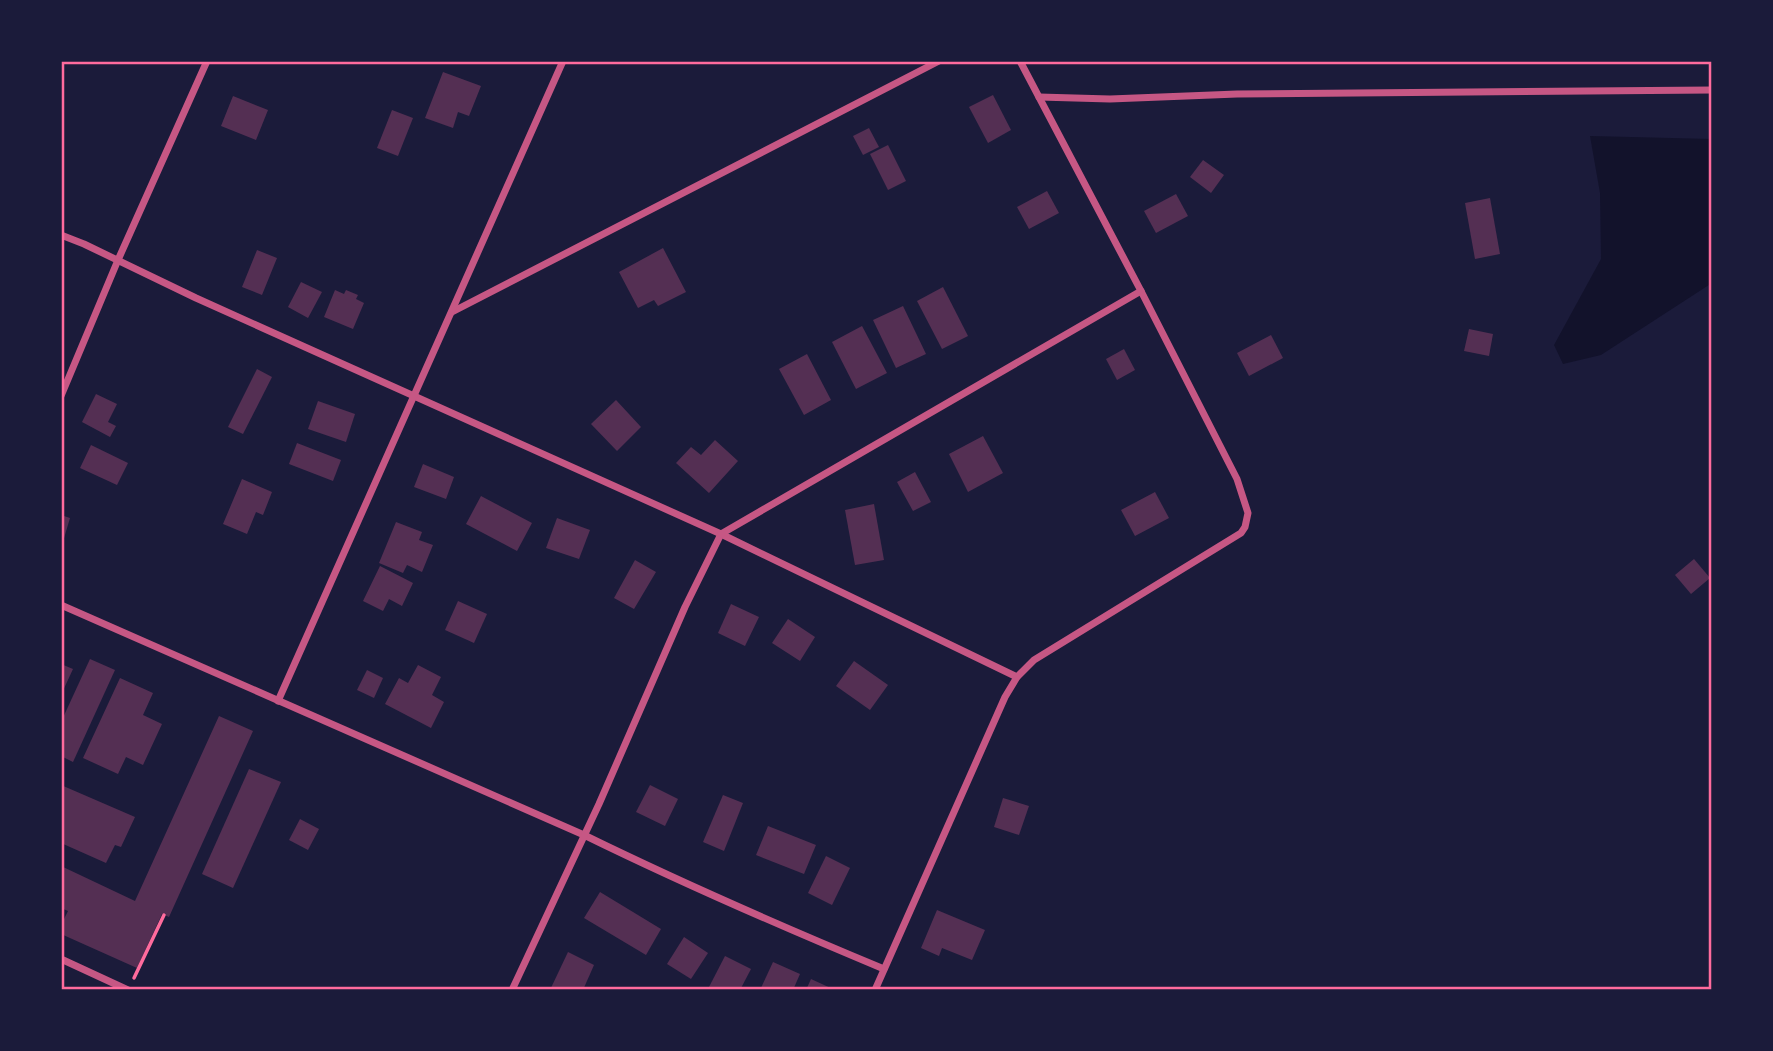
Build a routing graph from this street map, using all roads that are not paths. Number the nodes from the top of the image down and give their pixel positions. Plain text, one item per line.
1 (207, 61) edge
2 (564, 61) edge
3 (939, 61) edge
4 (1020, 61) edge
5 (1712, 90) edge
6 (1039, 97) junction
7 (61, 235) edge
8 (118, 260) junction
9 (1141, 291) junction
10 (452, 312) junction
11 (61, 396) edge
12 (414, 396) junction
13 (721, 534) junction
14 (61, 605) edge
15 (1017, 677) junction
16 (278, 701) junction
17 (584, 835) junction
18 (61, 960) edge
19 (884, 969) junction
20 (128, 990) edge
21 (512, 990) edge
22 (875, 990) edge

1 - 8 street
2 - 10 street
3 - 10 street
4 - 6 street
5 - 6 street
6 - 9 street
7 - 8 street
8 - 11 street
8 - 12 street
9 - 13 street
9 - 15 street
10 - 12 street
12 - 13 street
12 - 16 street
13 - 15 street
13 - 17 street
14 - 16 street
15 - 19 street
16 - 17 street
17 - 19 street
17 - 21 street
18 - 20 street
19 - 22 street

